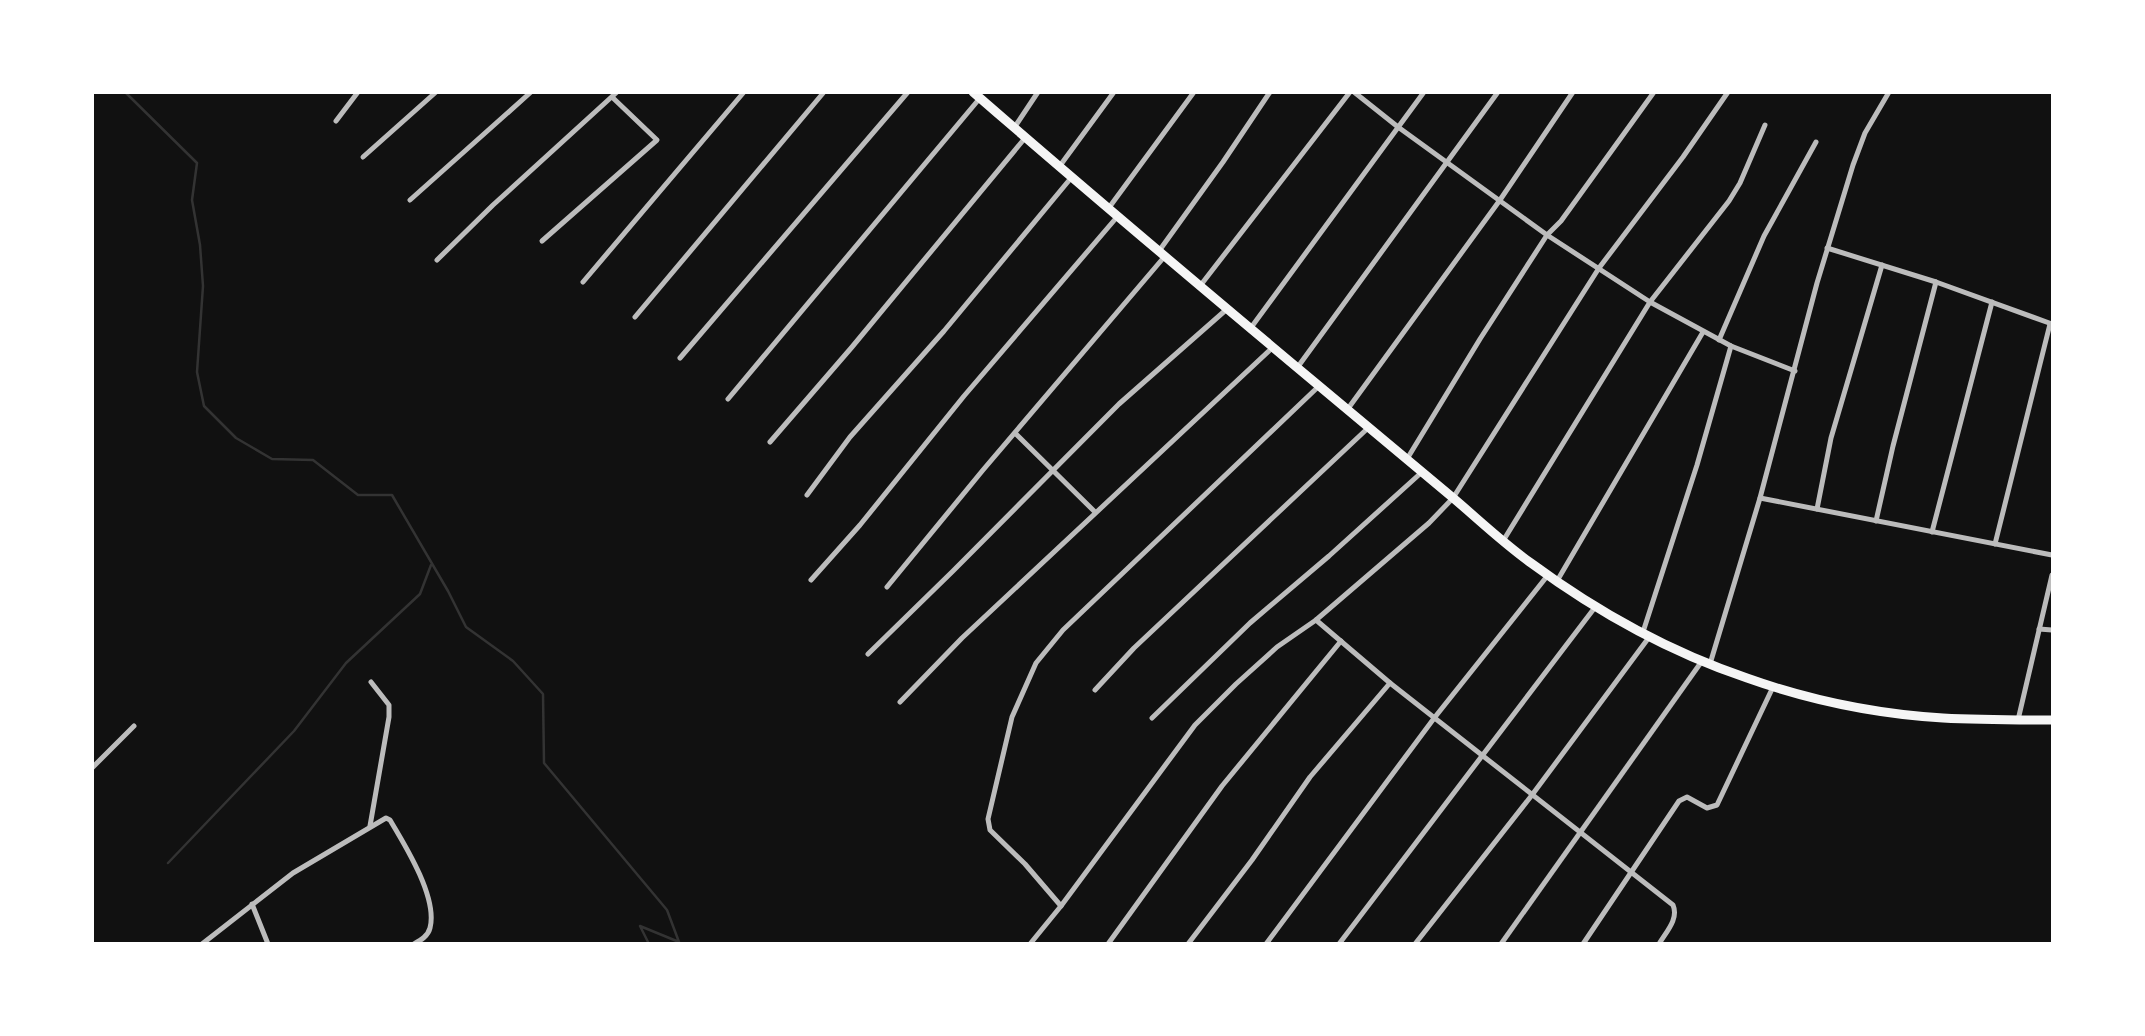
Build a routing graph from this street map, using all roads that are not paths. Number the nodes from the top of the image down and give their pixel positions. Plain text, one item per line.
1 (358, 92) edge
2 (436, 92) edge
3 (531, 92) edge
4 (617, 92) edge
5 (744, 92) edge
6 (824, 92) edge
7 (908, 92) edge
8 (1038, 92) edge
9 (1114, 92) edge
10 (1194, 92) edge
11 (1270, 92) edge
12 (1350, 92) edge
13 (1354, 92) edge
14 (1424, 92) edge
15 (1498, 92) edge
16 (1573, 92) edge
17 (1654, 92) edge
18 (1728, 92) edge
19 (1889, 92) edge
20 (976, 96) edge
21 (612, 97) junction
22 (336, 120) dead end
23 (1765, 125) dead end
24 (1398, 127) junction
25 (1014, 128) junction
26 (1025, 138) junction
27 (1816, 142) dead end
28 (362, 157) dead end
29 (1448, 162) junction
30 (1059, 167) junction
31 (1071, 178) junction
32 (410, 200) dead end
33 (1500, 200) junction
34 (1108, 209) junction
35 (1117, 217) junction
36 (1547, 234) junction
37 (542, 241) dead end
38 (1827, 248) junction
39 (1162, 254) junction
40 (437, 260) dead end
41 (1882, 265) junction
42 (1599, 268) junction
43 (583, 282) dead end
44 (1936, 282) junction
45 (1200, 286) junction
46 (1650, 302) junction
47 (1992, 302) junction
48 (1227, 309) junction
49 (635, 318) dead end
50 (2051, 324) edge
51 (1250, 329) junction
52 (1703, 332) junction
53 (1719, 340) junction
54 (1731, 346) junction
55 (1272, 348) junction
56 (680, 358) dead end
57 (1298, 368) junction
58 (1794, 371) junction
59 (1320, 386) junction
60 (728, 399) dead end
61 (1347, 410) junction
62 (1368, 428) junction
63 (1015, 433) junction
64 (770, 442) dead end
65 (1407, 459) junction
66 (1052, 469) junction
67 (1422, 472) junction
68 (806, 494) dead end
69 (1453, 498) junction
70 (1760, 498) junction
71 (1818, 509) junction
72 (1095, 512) junction
73 (1876, 520) junction
74 (1932, 532) junction
75 (1503, 542) junction
76 (1994, 544) junction
77 (2052, 555) edge
78 (1548, 575) junction
79 (2052, 576) edge
80 (811, 580) dead end
81 (1558, 581) junction
82 (887, 588) dead end
83 (1596, 606) junction
84 (1316, 620) junction
85 (2039, 629) junction
86 (2052, 630) edge
87 (1646, 634) junction
88 (1341, 642) junction
89 (868, 654) dead end
90 (1706, 662) junction
91 (371, 682) dead end
92 (1390, 683) junction
93 (1773, 687) junction
94 (1095, 690) dead end
95 (900, 702) dead end
96 (1435, 717) junction
97 (1152, 718) dead end
98 (2018, 720) junction
99 (2052, 720) edge
100 (134, 726) dead end
101 (1483, 754) junction
102 (92, 768) edge
103 (1532, 795) junction
104 (370, 826) junction
105 (1581, 832) junction
106 (1633, 872) junction
107 (252, 904) junction
108 (1062, 906) junction
109 (202, 944) edge
110 (268, 944) edge
111 (414, 944) edge
112 (1030, 944) edge
113 (1108, 944) edge
114 (1188, 944) edge
115 (1266, 944) edge
116 (1339, 944) edge
117 (1415, 944) edge
118 (1501, 944) edge
119 (1583, 944) edge
120 (1658, 944) edge

1 - 22 street
2 - 28 street
3 - 32 street
4 - 21 street
5 - 43 street
6 - 49 street
7 - 56 street
8 - 25 street
9 - 30 street
10 - 34 street
11 - 39 street
12 - 45 street
13 - 24 street
14 - 24 street
15 - 29 street
16 - 33 street
17 - 36 street
18 - 42 street
19 - 38 street
20 - 25 highway
20 - 60 street
21 - 37 street
21 - 40 street
23 - 46 street
24 - 29 street
24 - 51 street
25 - 26 highway
26 - 30 highway
26 - 64 street
27 - 53 street
29 - 33 street
29 - 57 street
30 - 31 highway
31 - 34 highway
31 - 68 street
33 - 36 street
33 - 61 street
34 - 35 highway
35 - 39 highway
35 - 80 street
36 - 42 street
36 - 65 street
38 - 41 street
38 - 58 street
39 - 45 highway
39 - 63 street
41 - 44 street
41 - 71 street
42 - 46 street
42 - 69 street
44 - 47 street
44 - 73 street
45 - 48 highway
46 - 52 street
46 - 75 street
47 - 50 street
47 - 74 street
48 - 51 highway
48 - 66 street
50 - 76 street
51 - 55 highway
52 - 53 street
52 - 81 street
53 - 54 street
54 - 58 street
54 - 87 street
55 - 57 highway
55 - 72 street
57 - 59 highway
58 - 70 street
59 - 61 highway
59 - 108 street
61 - 62 highway
62 - 65 highway
62 - 94 street
63 - 66 street
63 - 82 street
65 - 67 highway
66 - 72 street
66 - 89 street
67 - 69 highway
67 - 97 street
69 - 75 highway
69 - 84 street
70 - 71 street
70 - 90 street
71 - 73 street
72 - 95 street
73 - 74 street
74 - 76 street
75 - 78 highway
76 - 77 street
78 - 81 highway
78 - 96 street
79 - 85 street
81 - 83 highway
83 - 87 highway
83 - 101 street
84 - 88 street
84 - 108 street
85 - 86 street
85 - 98 street
87 - 90 highway
87 - 103 street
88 - 92 street
88 - 113 street
90 - 93 highway
90 - 105 street
91 - 104 street
92 - 96 street
92 - 114 street
93 - 98 highway
93 - 106 street
96 - 101 street
96 - 115 street
98 - 99 highway
100 - 102 street
101 - 103 street
101 - 116 street
103 - 105 street
103 - 117 street
104 - 107 street
104 - 111 street
105 - 106 street
105 - 118 street
106 - 119 street
106 - 120 street
107 - 109 street
107 - 110 street
108 - 112 street

